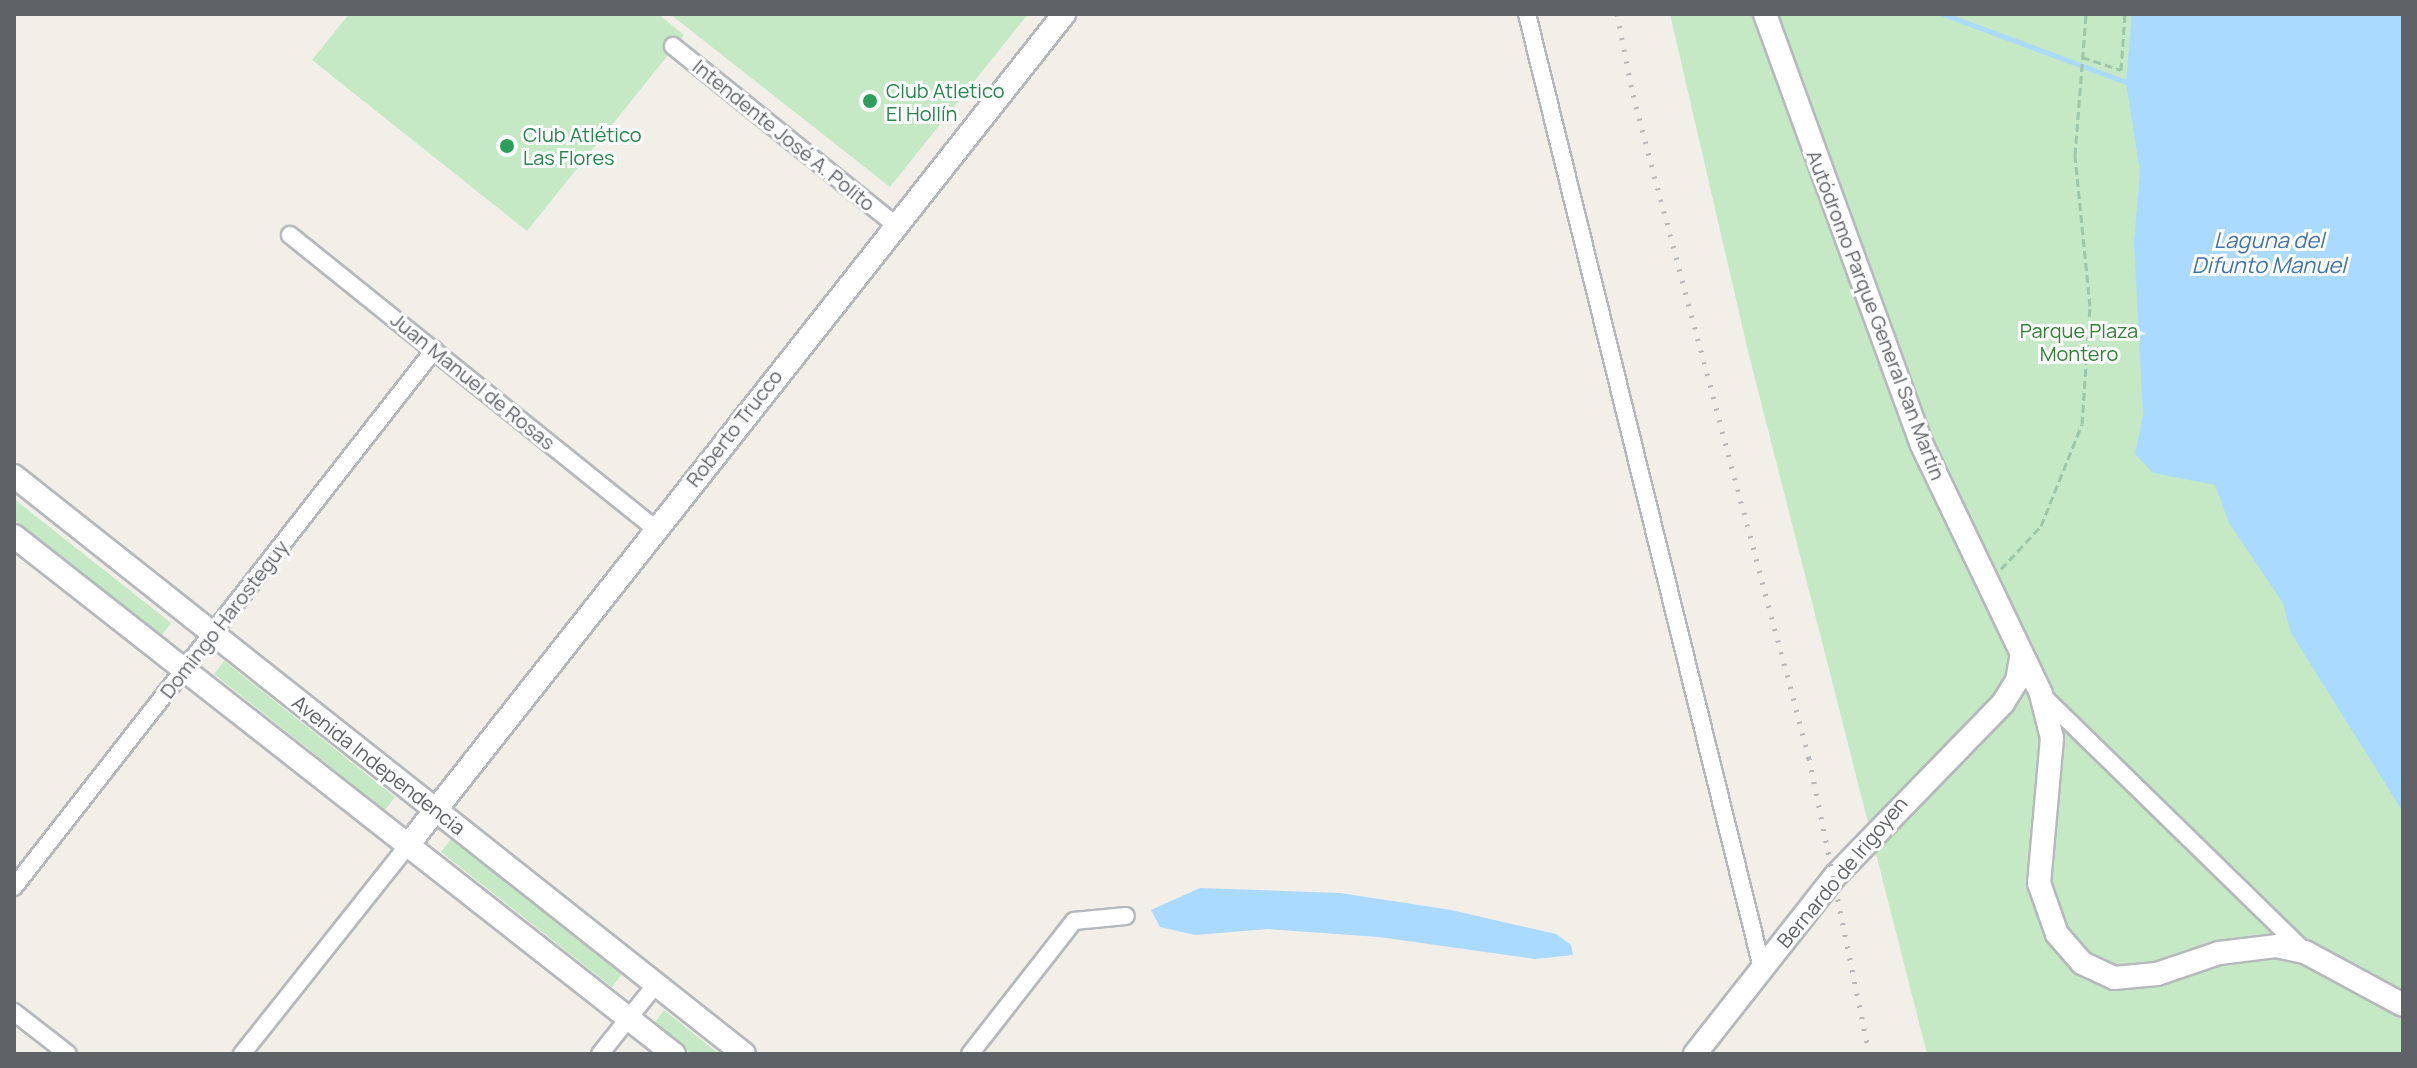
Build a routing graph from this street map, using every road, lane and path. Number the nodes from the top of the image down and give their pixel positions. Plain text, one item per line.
1 (1064, 14) edge
2 (1527, 14) edge
3 (1765, 14) edge
4 (2086, 14) edge
5 (2125, 14) edge
6 (673, 46) dead end
7 (2082, 57) junction
8 (894, 224) junction
9 (290, 235) dead end
10 (434, 350) junction
11 (14, 476) edge
12 (655, 528) junction
13 (14, 536) edge
14 (1988, 583) junction
15 (213, 633) junction
16 (2022, 654) junction
17 (184, 670) junction
18 (2041, 694) junction
19 (2003, 703) junction
20 (435, 809) junction
21 (408, 845) junction
22 (14, 887) edge
23 (1126, 916) dead end
24 (2305, 952) junction
25 (1762, 968) junction
26 (656, 984) junction
27 (2403, 1005) edge
28 (14, 1012) edge
29 (628, 1019) junction
30 (68, 1054) edge
31 (242, 1054) edge
32 (600, 1054) edge
33 (674, 1054) edge
34 (744, 1054) edge
35 (970, 1054) edge
36 (1695, 1054) edge

1 - 8 main road, Roberto Trucco
2 - 25 street
3 - 14 main road, Autódromo Parque General San Martín
4 - 7 path
5 - 7 path
6 - 8 street, Intendente José A. Polito
7 - 14 path
8 - 12 main road, Roberto Trucco
9 - 10 street, Juan Manuel de Rosas
10 - 12 street, Juan Manuel de Rosas
10 - 15 street, Domingo Harosteguy
11 - 15 main road, Avenida Independencia
12 - 20 main road, Roberto Trucco
13 - 17 main road
14 - 16 main road, Autódromo Parque General San Martín
15 - 17 street, Domingo Harosteguy
15 - 20 main road, Avenida Independencia
16 - 18 main road, Autódromo Parque General San Martín
16 - 19 main road, Bernardo de Irigoyen
17 - 21 main road
17 - 22 street, Domingo Harosteguy
18 - 19 main road
18 - 24 street
18 - 24 main road, Autódromo Parque General San Martín
19 - 25 main road, Bernardo de Irigoyen
20 - 21 main road, Roberto Trucco
20 - 26 main road, Avenida Independencia
21 - 29 main road
21 - 31 street
23 - 35 street
24 - 27 main road, Autódromo Parque General San Martín
25 - 36 main road, Bernardo de Irigoyen
26 - 29 street
26 - 34 main road, Avenida Independencia
28 - 30 street
29 - 32 street
29 - 33 main road

